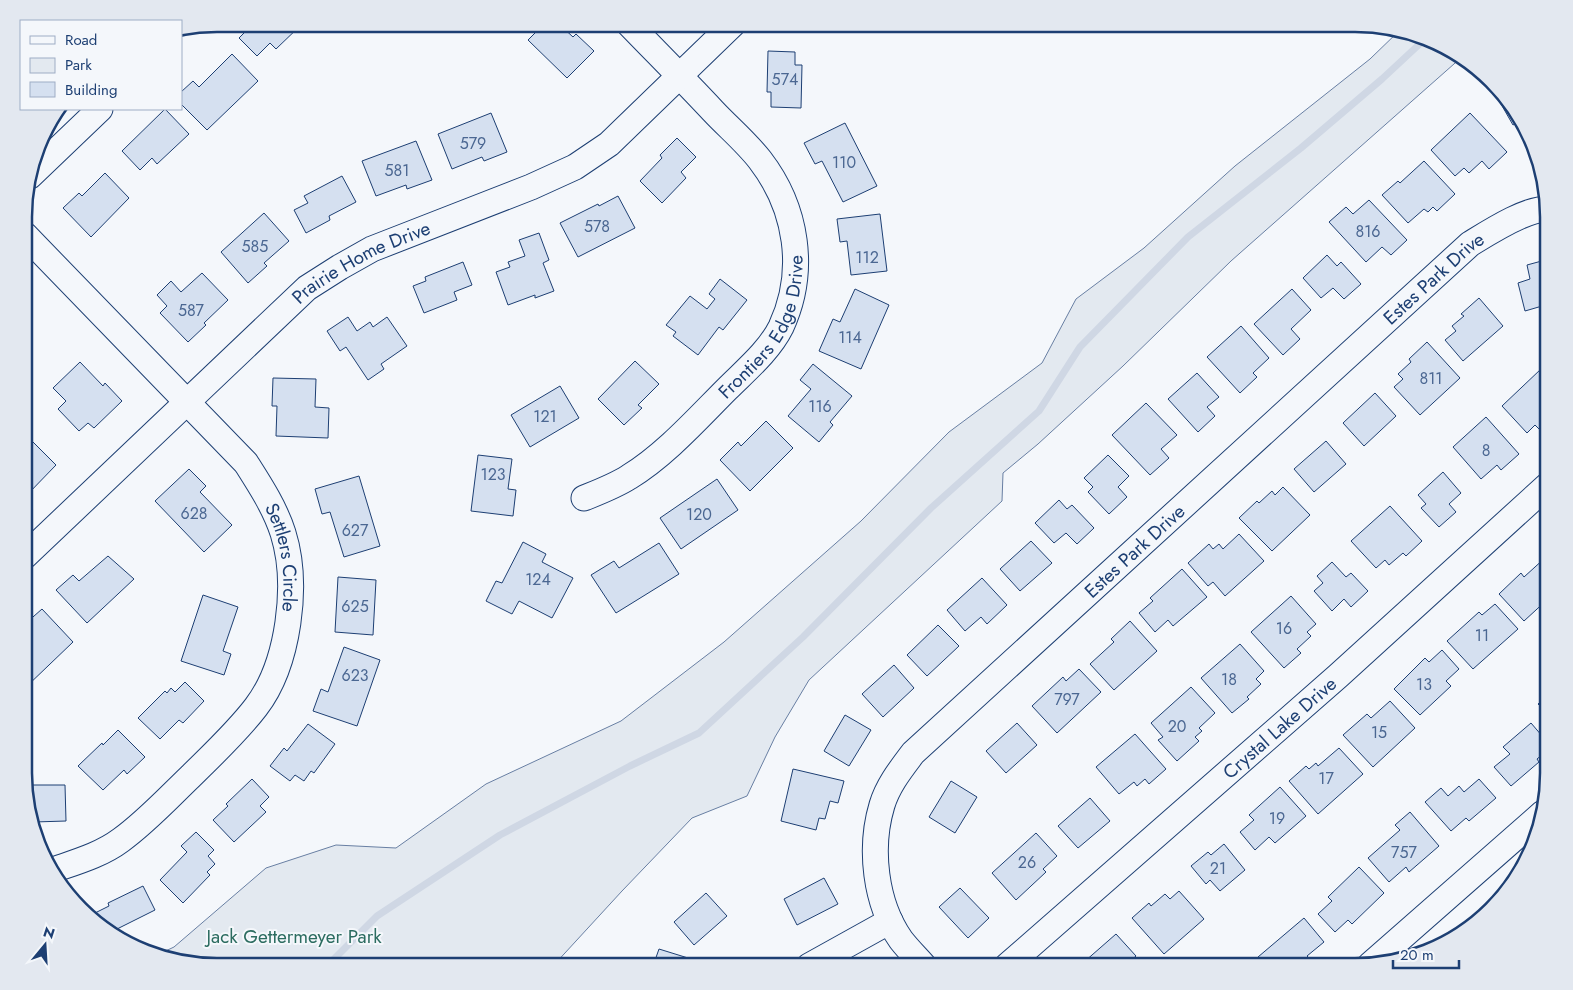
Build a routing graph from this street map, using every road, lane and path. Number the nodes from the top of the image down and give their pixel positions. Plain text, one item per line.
1 (637, 32) edge
2 (725, 32) edge
3 (680, 76) junction
4 (99, 110) edge
5 (40, 167) edge
6 (1540, 206) edge
7 (32, 242) edge
8 (187, 404) junction
9 (1540, 492) edge
10 (584, 498) dead end
11 (32, 549) edge
12 (1534, 821) edge
13 (59, 868) edge
14 (890, 921) junction
15 (1380, 956) edge
16 (823, 958) edge
17 (917, 958) edge
18 (1016, 958) edge

1 - 3 street, Frontiers Edge Drive
2 - 3 street, Prairie Home Drive
3 - 8 street, Prairie Home Drive
3 - 10 street, Frontiers Edge Drive
4 - 5 street
6 - 14 street, Estes Park Drive
7 - 8 street, Settlers Circle
8 - 11 street, Prairie Home Drive
8 - 13 street, Settlers Circle
9 - 18 street, Crystal Lake Drive
12 - 15 street
14 - 16 street
14 - 17 street, Estes Park Drive

